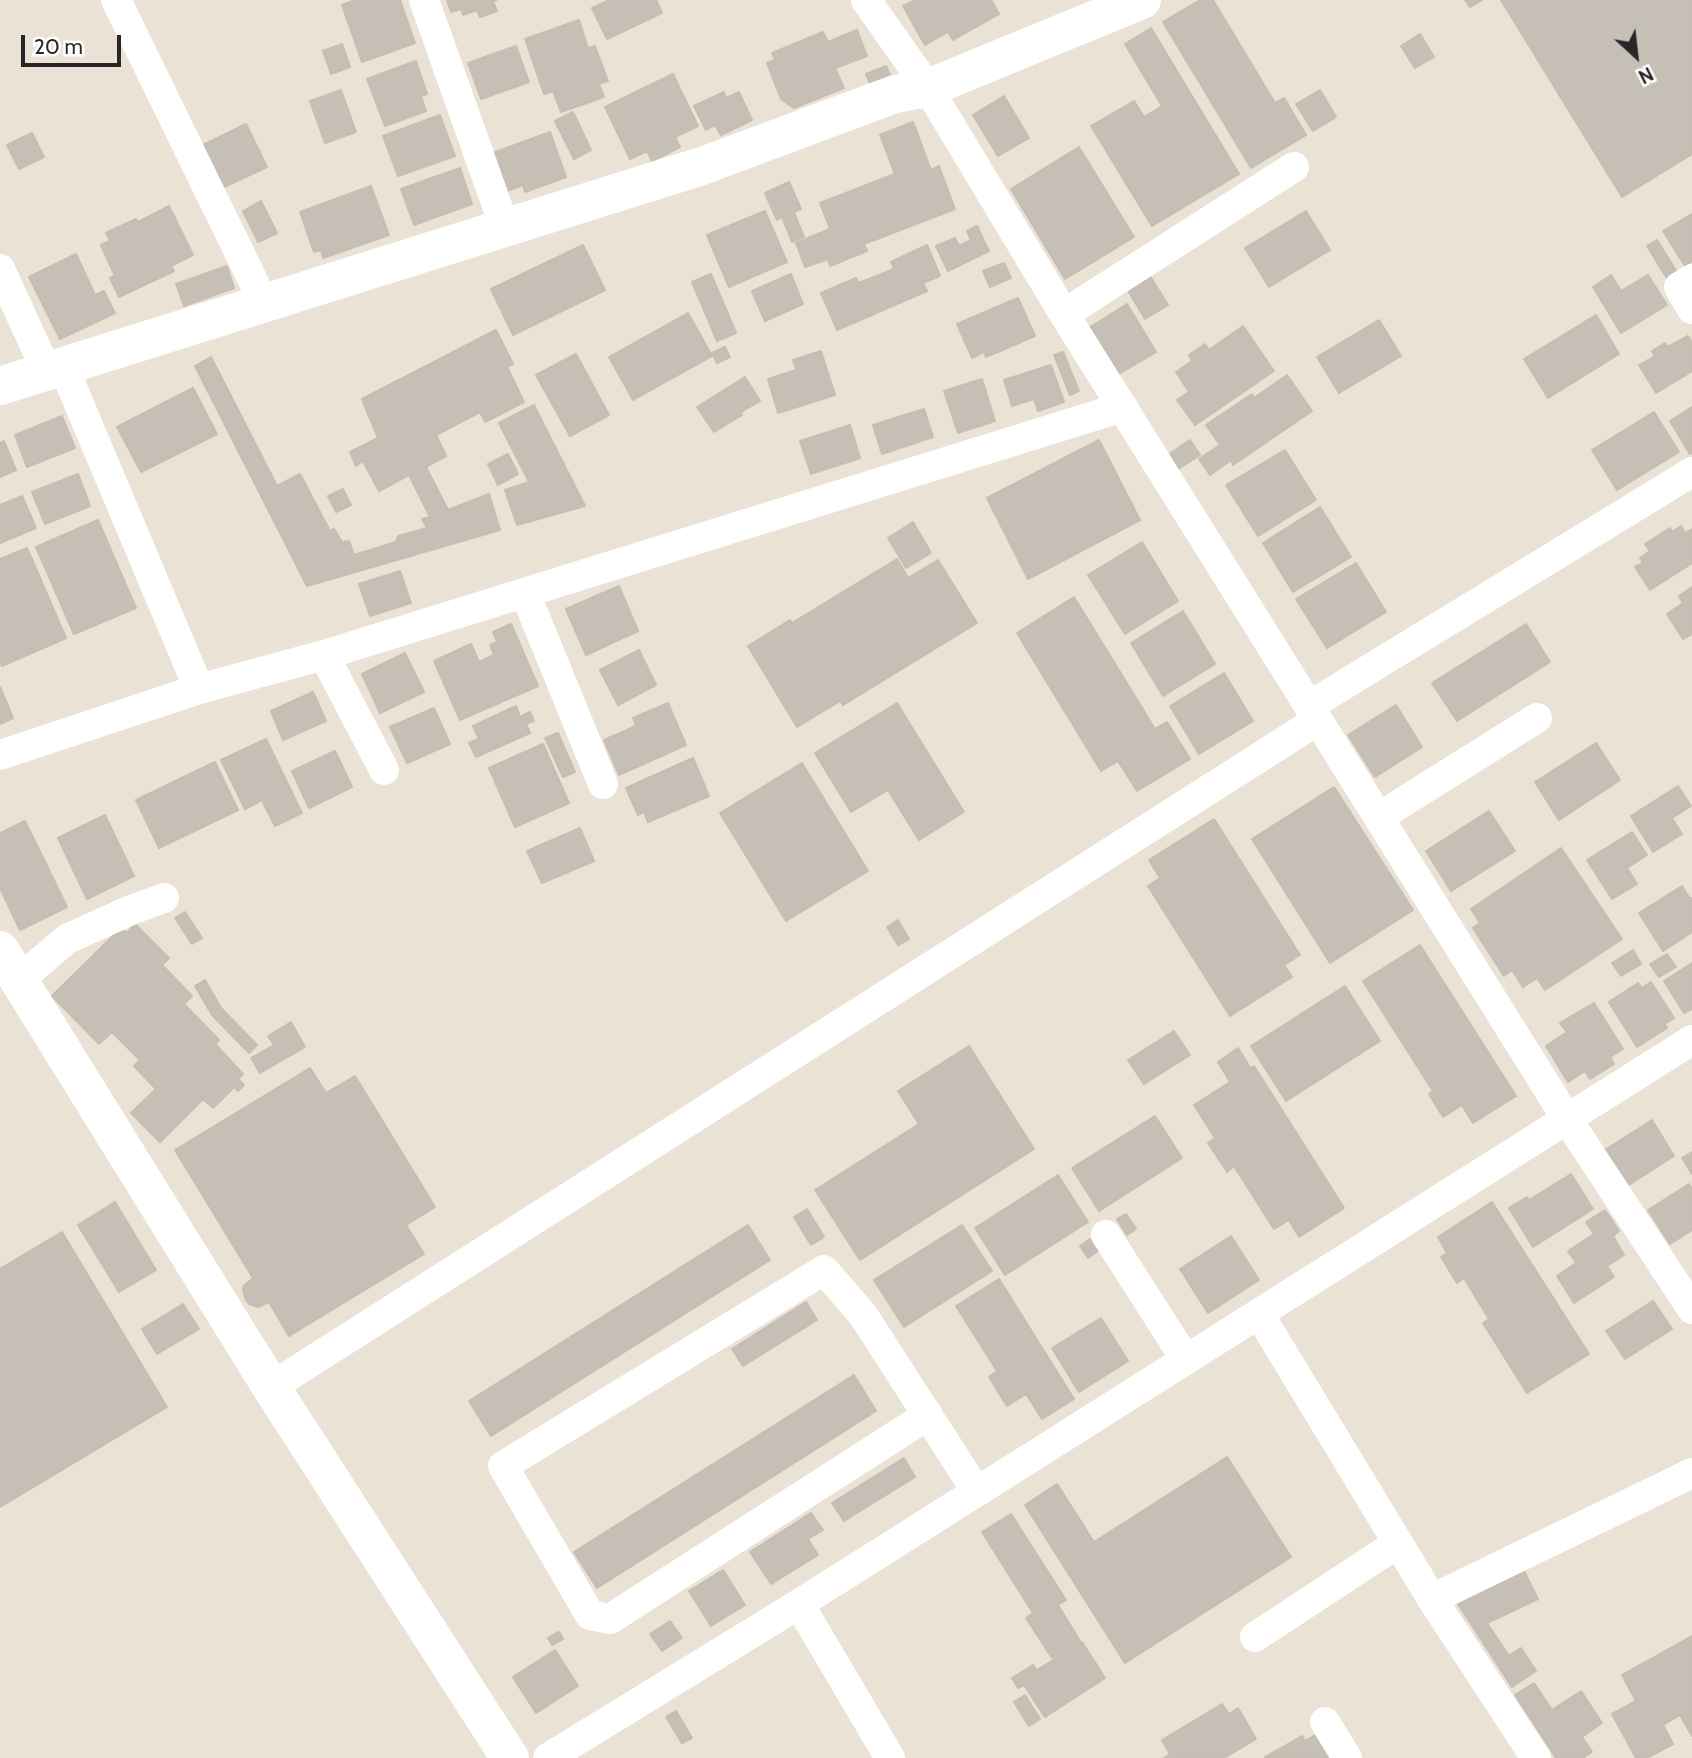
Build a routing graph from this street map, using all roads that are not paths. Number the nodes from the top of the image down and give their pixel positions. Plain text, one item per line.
1 (116, 0) edge
2 (424, 0) edge
3 (866, 0) edge
4 (1142, 0) edge
5 (928, 88) junction
6 (1294, 167) dead end
7 (505, 228) junction
8 (0, 268) edge
9 (1692, 279) edge
10 (264, 303) junction
11 (1692, 309) edge
12 (1064, 314) junction
13 (55, 369) junction
14 (0, 386) edge
15 (1123, 407) junction
16 (1688, 484) edge
17 (525, 593) junction
18 (324, 655) junction
19 (199, 689) junction
20 (1314, 713) junction
21 (1537, 718) dead end
22 (0, 755) edge
23 (384, 770) dead end
24 (603, 784) dead end
25 (1379, 817) junction
26 (164, 898) dead end
27 (10, 965) edge
28 (1692, 1040) edge
29 (1567, 1119) junction
30 (1106, 1235) dead end
31 (1692, 1309) edge
32 (1259, 1314) junction
33 (1186, 1360) junction
34 (271, 1387) junction
35 (928, 1415) junction
36 (1692, 1473) edge
37 (977, 1492) junction
38 (1398, 1543) junction
39 (1432, 1599) junction
40 (799, 1604) junction
41 (1255, 1637) dead end
42 (1325, 1722) dead end
43 (510, 1758) edge
44 (548, 1758) edge
45 (890, 1758) edge
46 (1347, 1758) edge
47 (1536, 1758) edge

1 - 10 street
2 - 7 street
3 - 5 street
4 - 5 street
5 - 7 street
5 - 12 street
6 - 12 street
7 - 10 street
8 - 13 street
9 - 11 street
10 - 13 street
12 - 15 street
13 - 14 street
13 - 19 street
15 - 17 street
15 - 20 street
16 - 20 street
17 - 18 street
17 - 24 street
18 - 19 street
18 - 23 street
19 - 22 street
20 - 25 street
20 - 34 street
21 - 25 street
25 - 29 street
26 - 27 street
27 - 34 street
28 - 29 street
29 - 31 street
29 - 32 street
30 - 33 street
32 - 33 street
32 - 38 street
33 - 37 street
34 - 43 street
35 - 35 street
35 - 37 street
36 - 39 street
37 - 40 street
38 - 39 street
38 - 41 street
39 - 47 street
40 - 44 street
40 - 45 street
42 - 46 street

